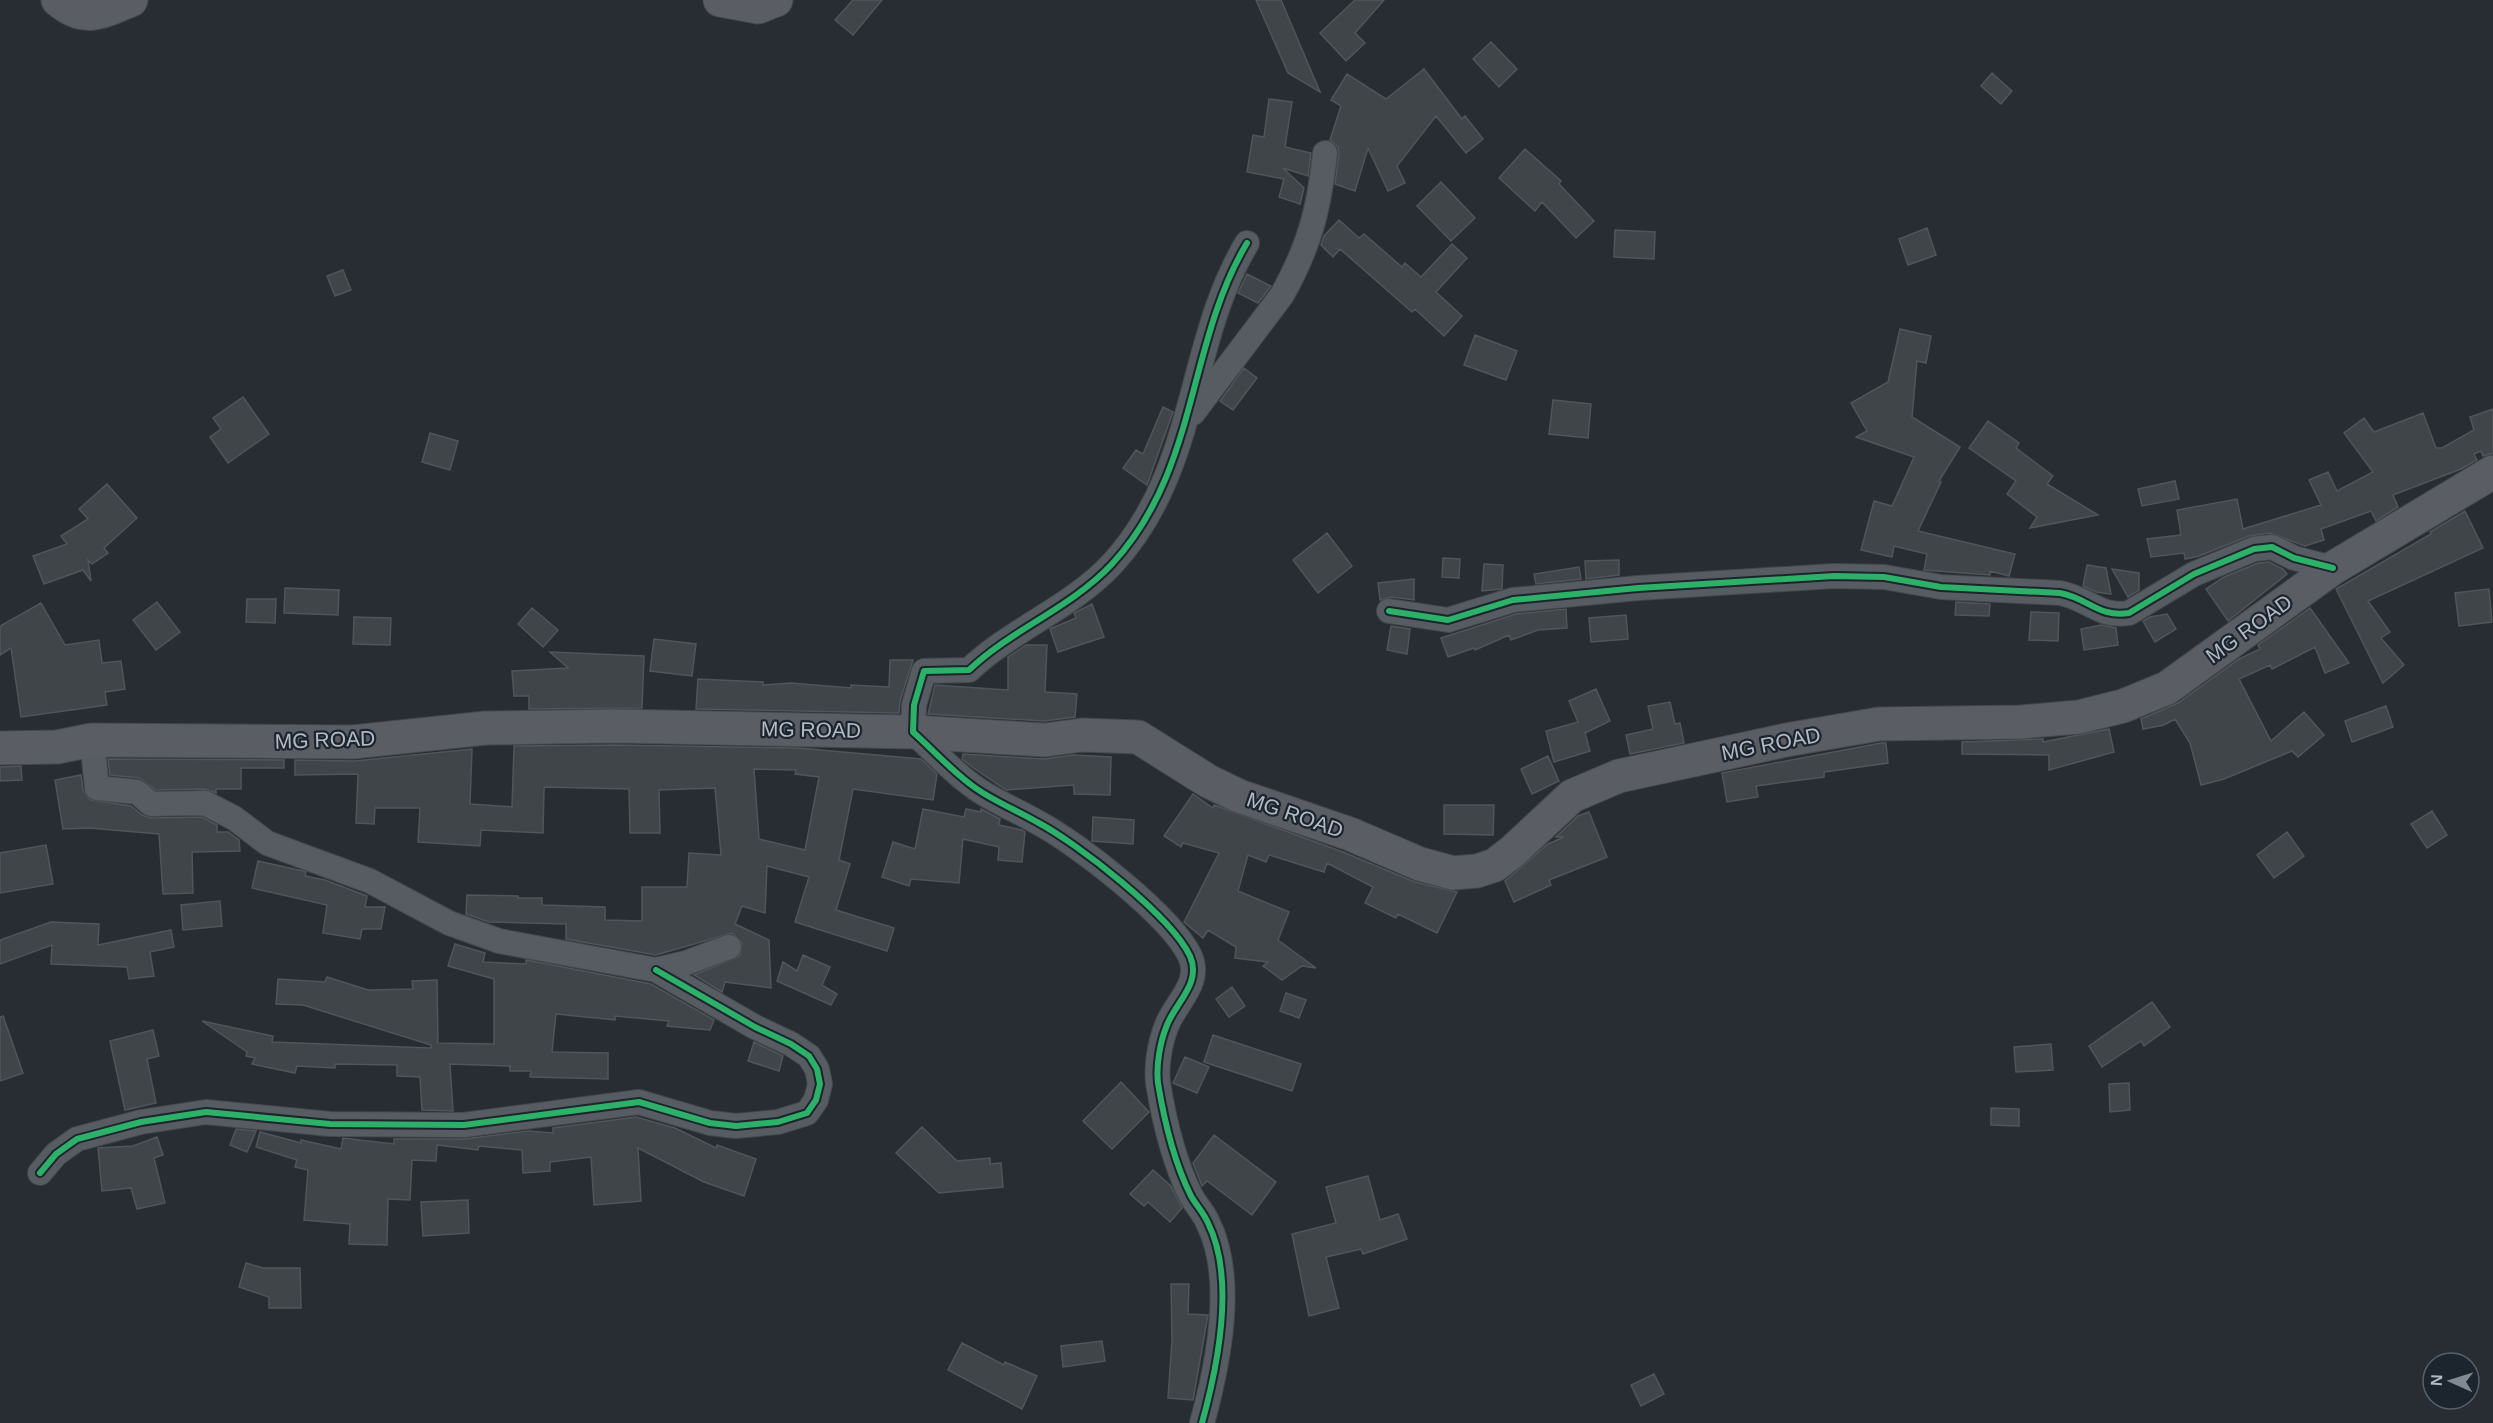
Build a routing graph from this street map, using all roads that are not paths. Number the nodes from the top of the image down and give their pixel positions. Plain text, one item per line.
1 (57, 0) edge
2 (131, 0) edge
3 (720, 0) edge
4 (776, 0) edge
5 (1325, 153) dead end
6 (1247, 243) dead end
7 (1187, 420) junction
8 (2493, 472) edge
9 (2333, 568) junction
10 (1389, 611) dead end
11 (914, 732) junction
12 (92, 740) junction
13 (0, 748) edge
14 (729, 947) dead end
15 (656, 970) junction
16 (40, 1173) dead end
17 (1202, 1423) edge

1 - 2 main road
3 - 4 main road
5 - 7 street
6 - 7 street
7 - 11 street
8 - 9 main road, MG ROAD
9 - 10 street
9 - 11 main road, MG ROAD
11 - 12 main road, MG ROAD
11 - 17 street
12 - 13 main road, MG ROAD
12 - 15 street
14 - 15 street
15 - 16 street

